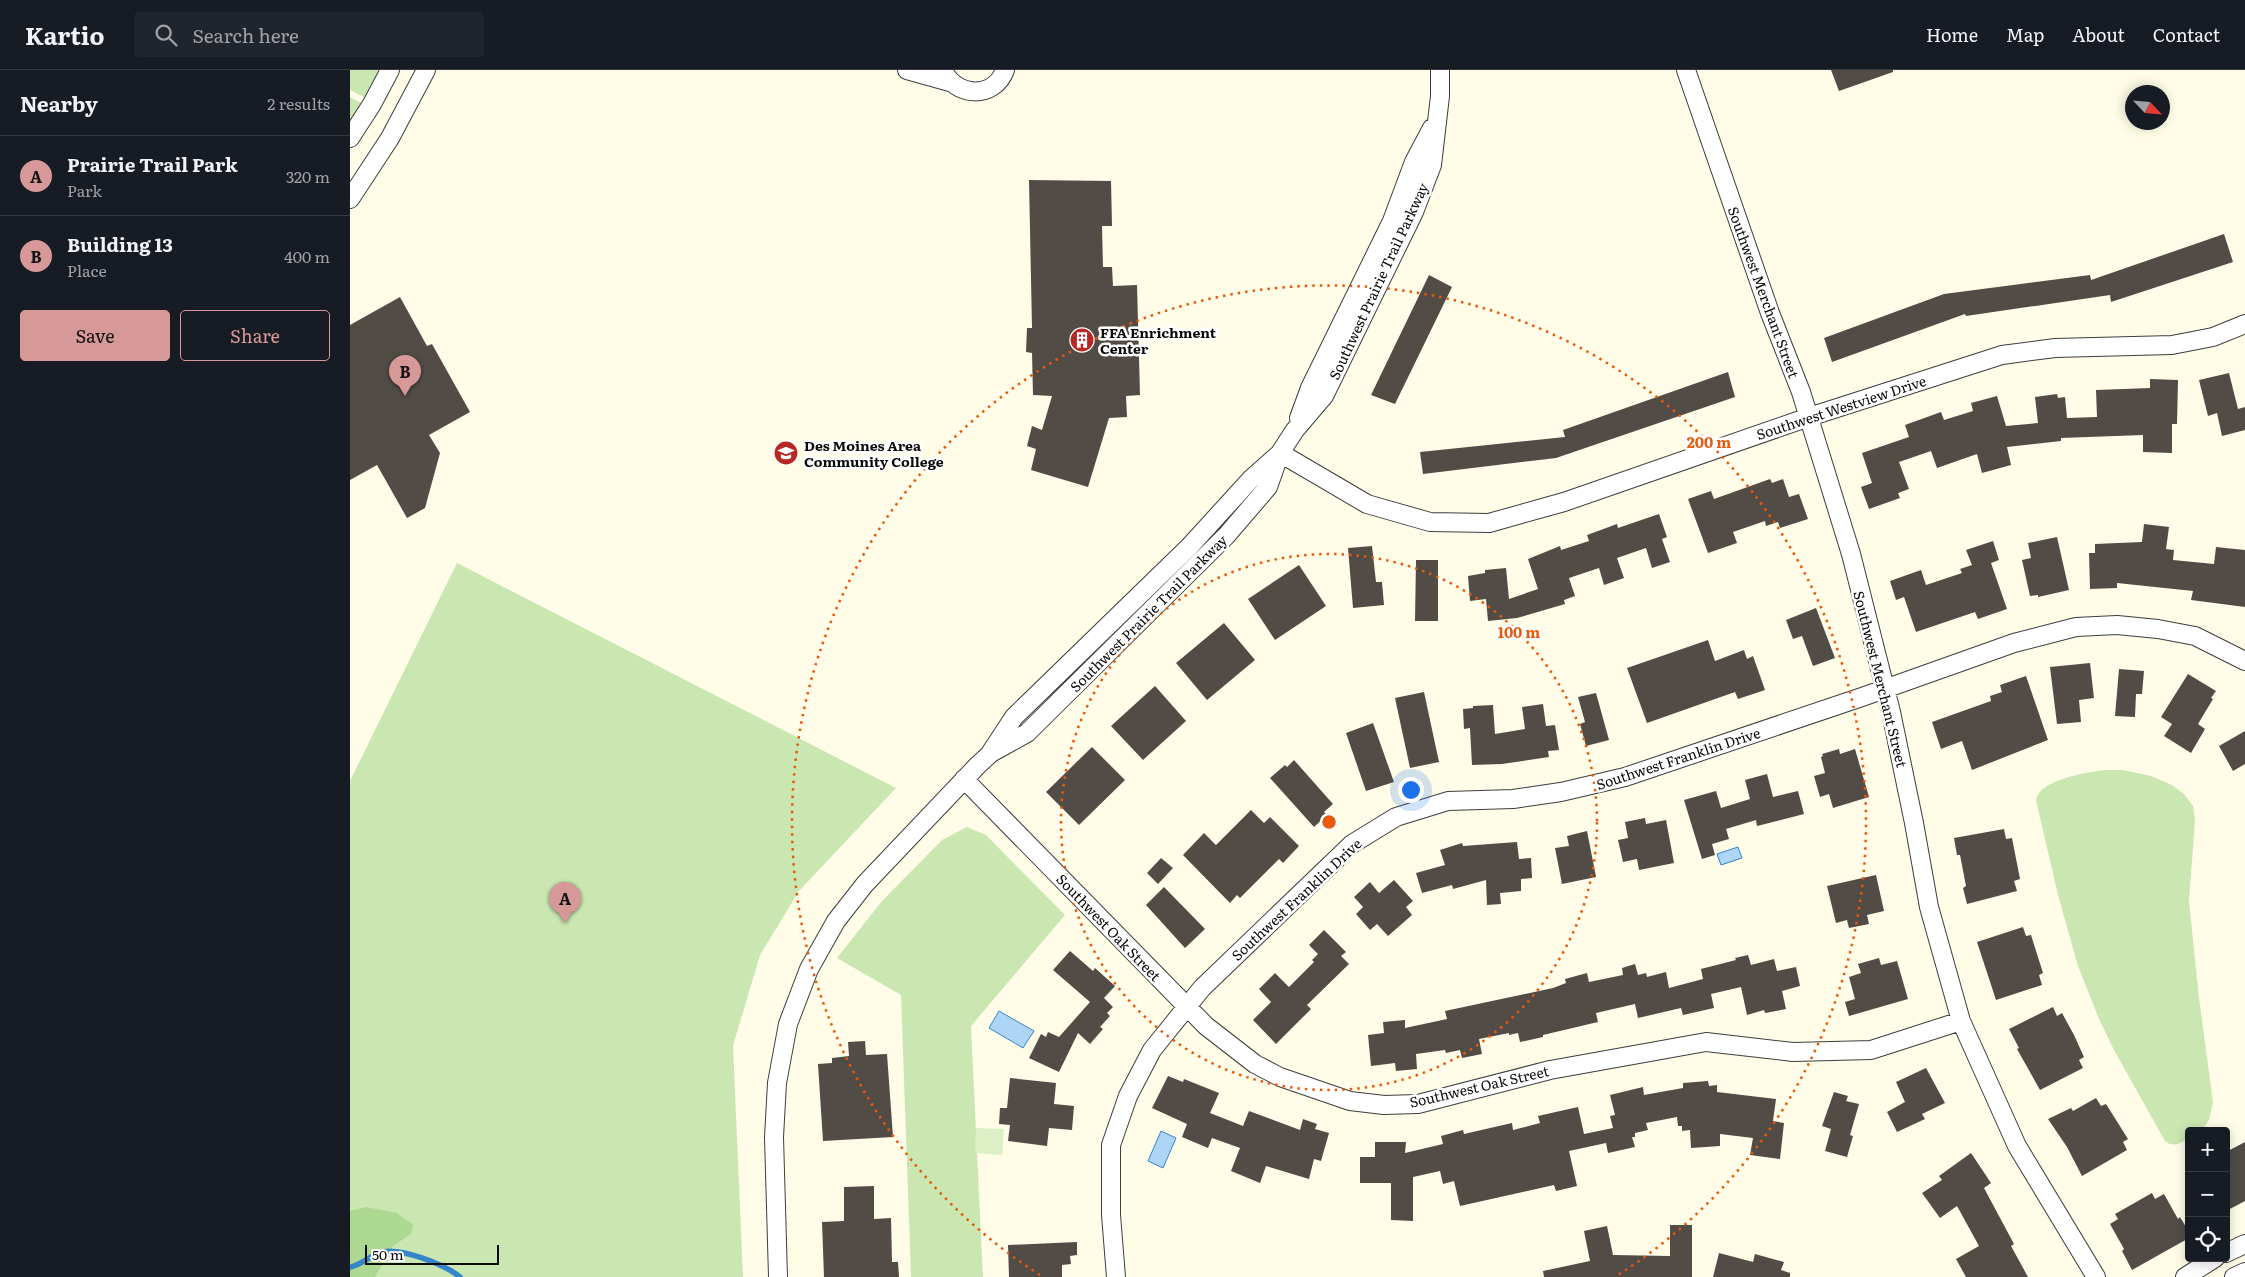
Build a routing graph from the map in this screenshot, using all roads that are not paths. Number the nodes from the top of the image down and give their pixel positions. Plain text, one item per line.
1 (390, 70) edge
2 (426, 70) edge
3 (907, 70) edge
4 (1440, 70) edge
5 (1686, 70) edge
6 (1007, 71) edge
7 (946, 76) edge
8 (350, 138) edge
9 (350, 199) edge
10 (2245, 324) edge
11 (1809, 417) junction
12 (1280, 453) junction
13 (2245, 661) edge
14 (1885, 688) junction
15 (964, 779) junction
16 (1186, 1006) junction
17 (1961, 1021) junction
18 (2245, 1244) edge
19 (2230, 1251) edge
20 (2209, 1262) edge
21 (2245, 1272) edge
22 (778, 1277) edge
23 (1116, 1277) edge
24 (2096, 1277) edge
25 (2185, 1277) edge
26 (2234, 1277) edge

1 - 8 street
2 - 9 street
3 - 7 street
4 - 12 street, Southwest Prairie Trail Parkway
5 - 11 street, Southwest Merchant Street
6 - 7 street
10 - 11 street, Southwest Westview Drive
11 - 12 street, Southwest Westview Drive
11 - 14 street, Southwest Merchant Street
12 - 15 street, Southwest Prairie Trail Parkway
13 - 14 street, Southwest Franklin Drive
14 - 16 street, Southwest Franklin Drive
14 - 17 street, Southwest Merchant Street
15 - 16 street, Southwest Oak Street
15 - 22 street, Southwest Prairie Trail Parkway
16 - 17 street, Southwest Oak Street
16 - 23 street, Southwest Franklin Drive
17 - 24 street, Southwest Merchant Street
18 - 19 street
20 - 25 street
21 - 26 street

